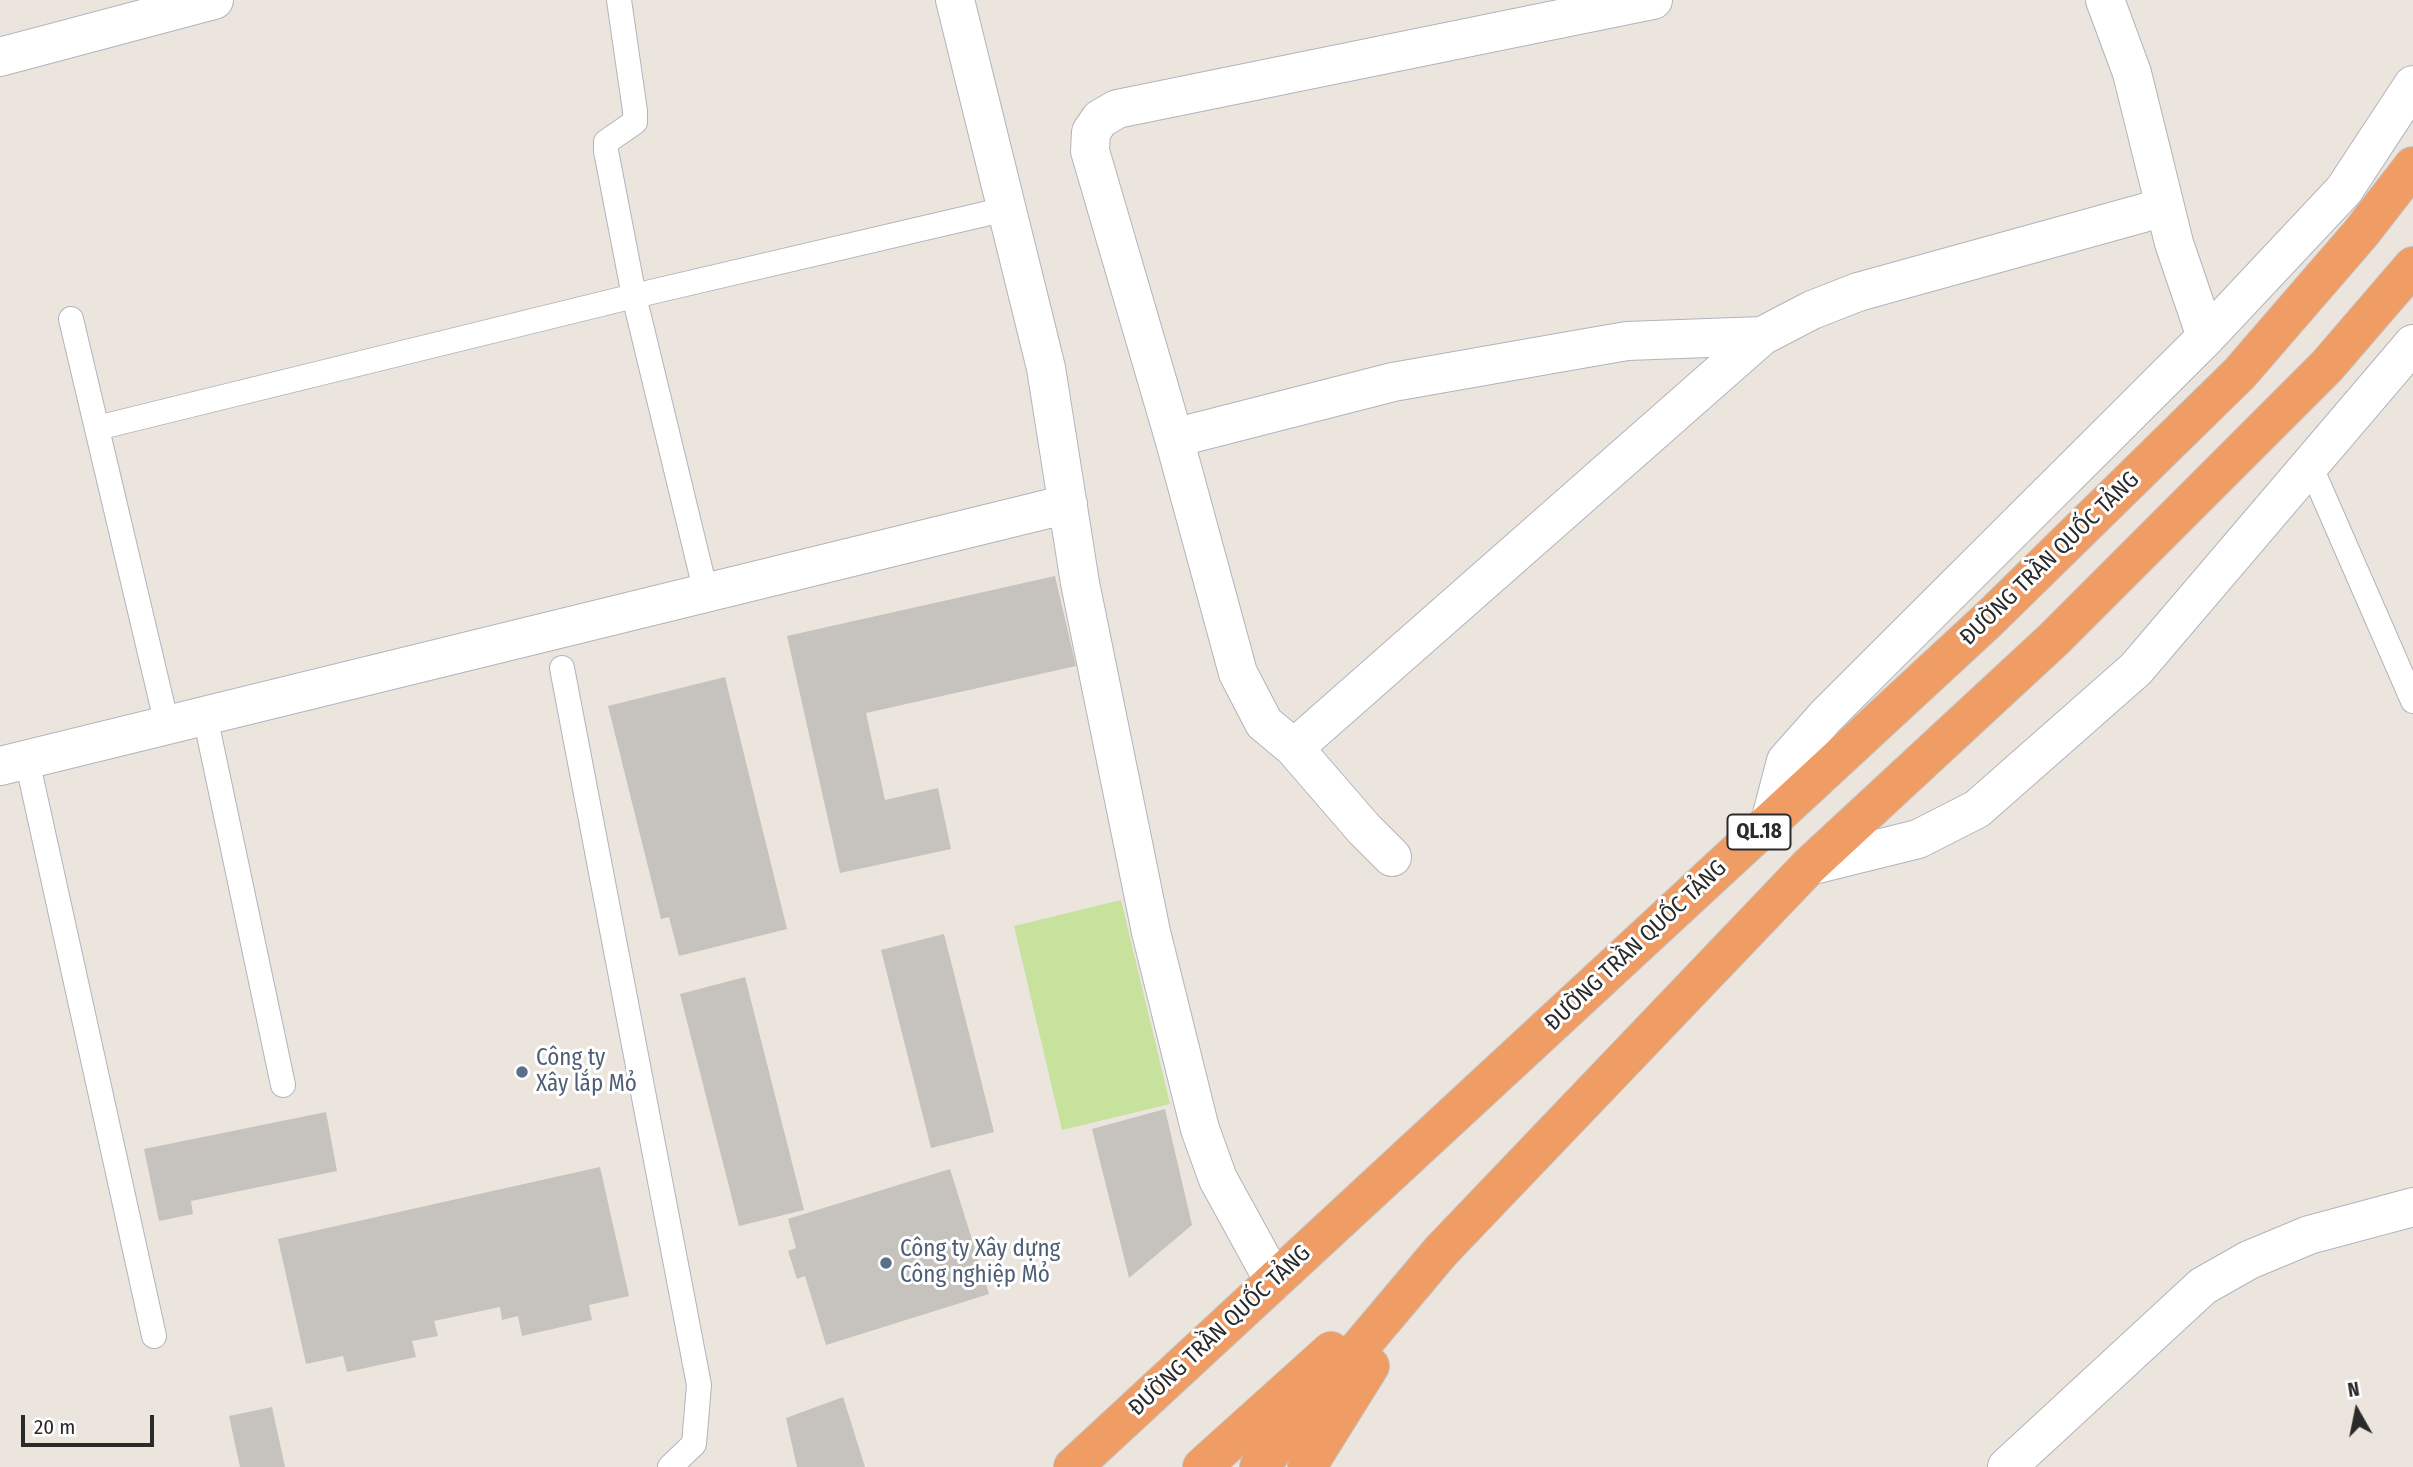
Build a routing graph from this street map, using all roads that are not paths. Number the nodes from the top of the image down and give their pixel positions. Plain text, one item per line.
1 (214, 0) edge
2 (619, 0) edge
3 (955, 0) edge
4 (1653, 0) edge
5 (2105, 0) edge
6 (0, 57) edge
7 (2413, 85) edge
8 (2413, 166) edge
9 (2165, 207) junction
10 (1006, 209) junction
11 (2413, 266) edge
12 (634, 296) junction
13 (71, 319) dead end
14 (1762, 336) junction
15 (2206, 337) junction
16 (2413, 344) edge
17 (97, 428) junction
18 (1174, 438) junction
19 (2310, 465) junction
20 (1068, 504) junction
21 (706, 593) junction
22 (562, 668) dead end
23 (2413, 701) edge
24 (205, 716) junction
25 (167, 725) junction
26 (1294, 748) junction
27 (14, 763) edge
28 (1770, 822) junction
29 (1392, 857) dead end
30 (1809, 866) junction
31 (283, 1085) dead end
32 (2413, 1207) edge
33 (1441, 1251) junction
34 (1274, 1281) junction
35 (154, 1336) dead end
36 (670, 1467) edge
37 (1073, 1467) edge
38 (1202, 1467) edge
39 (1235, 1467) edge
40 (1259, 1467) edge
41 (1286, 1467) edge
42 (1307, 1467) edge
43 (1337, 1467) edge
44 (2007, 1467) edge

1 - 6 street
2 - 12 lane
3 - 10 street
4 - 18 street
5 - 9 street
7 - 15 street
8 - 28 highway, ĐƯỜNG TRẦN QUỐC TẢNG / QL.18
9 - 14 street
9 - 15 street
10 - 12 lane
10 - 20 street
11 - 30 highway, QL.18
12 - 17 lane
12 - 21 lane
13 - 17 lane
14 - 18 street
14 - 26 street
15 - 28 street
16 - 19 street
17 - 25 lane
18 - 26 street
19 - 23 lane
19 - 30 street
20 - 21 street
20 - 34 street
21 - 24 street
22 - 36 lane
24 - 25 street
24 - 31 lane
25 - 27 street
26 - 29 street
27 - 35 lane
28 - 34 highway, ĐƯỜNG TRẦN QUỐC TẢNG / QL.18
30 - 33 highway, QL.18
32 - 44 street
33 - 38 highway
33 - 39 highway
33 - 40 highway, QL.18
33 - 41 highway
33 - 42 highway
33 - 43 highway
34 - 37 highway, ĐƯỜNG TRẦN QUỐC TẢNG / QL.18

